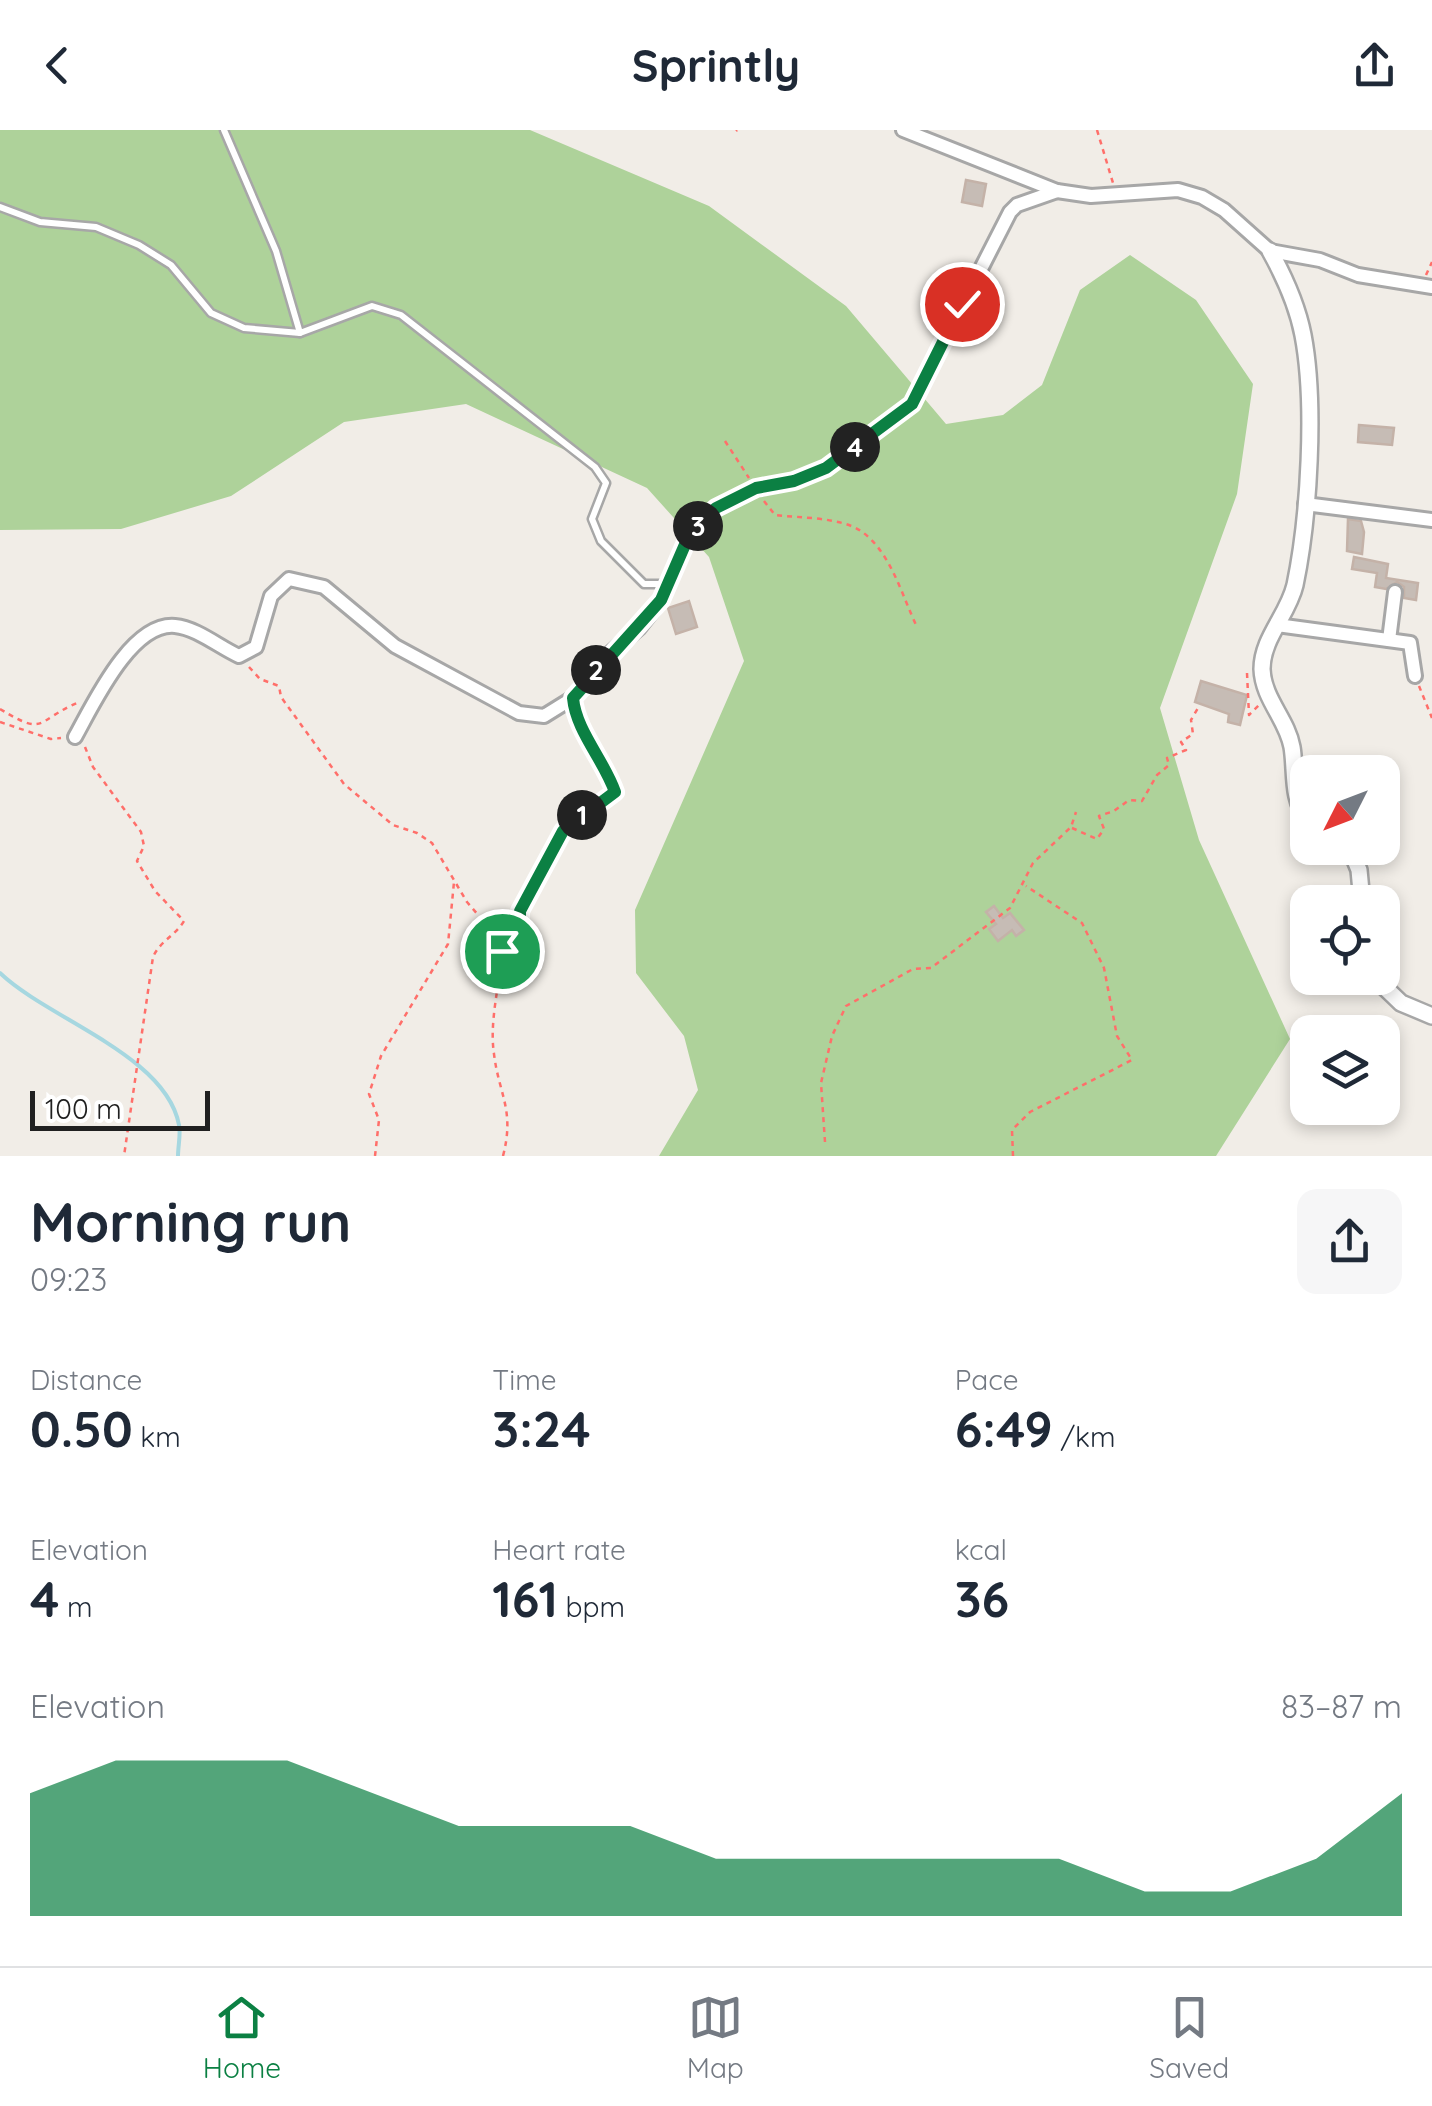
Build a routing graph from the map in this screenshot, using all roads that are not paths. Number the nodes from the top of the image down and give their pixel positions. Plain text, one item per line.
1 (224, 130) edge
2 (904, 130) edge
3 (1056, 191) junction
4 (0, 207) edge
5 (1270, 251) junction
6 (1432, 287) edge
7 (300, 333) junction
8 (1305, 504) junction
9 (1432, 520) edge
10 (668, 584) junction
11 (1395, 592) dead end
12 (1277, 625) junction
13 (1388, 640) junction
14 (1415, 676) road end
15 (75, 737) road end
16 (1292, 755) edge
17 (1393, 995) edge
18 (1432, 1016) edge

1 - 7 lane
2 - 3 street
3 - 5 street
3 - 10 street
4 - 7 lane
5 - 6 street
5 - 8 street
7 - 10 lane
8 - 9 street
8 - 12 street
10 - 15 street
11 - 13 street
12 - 13 street
12 - 16 street
13 - 14 street
17 - 18 street

